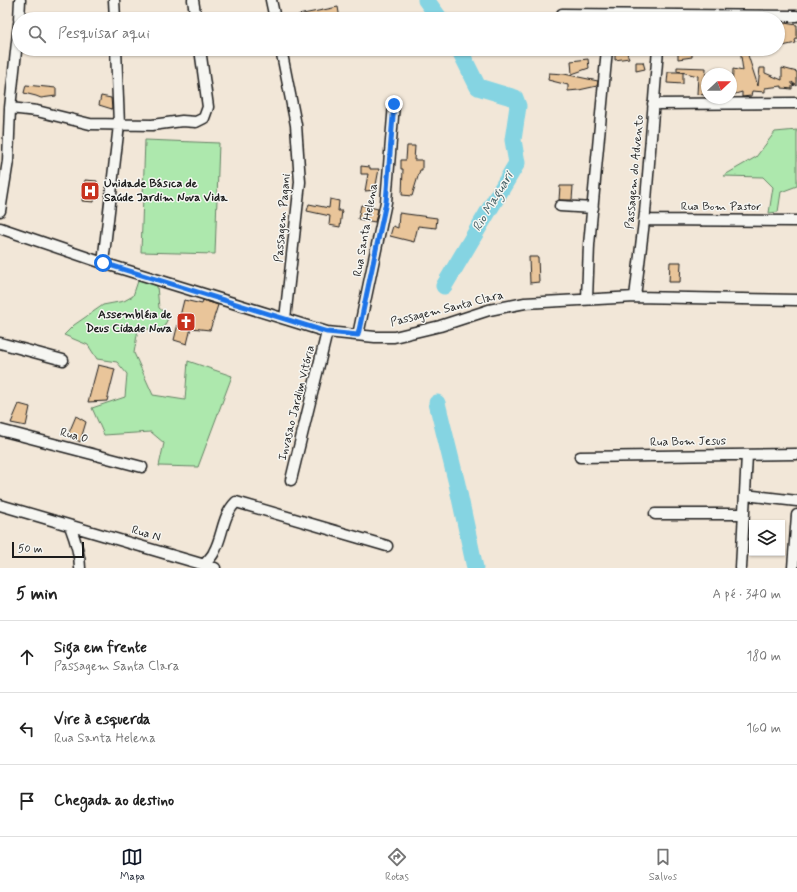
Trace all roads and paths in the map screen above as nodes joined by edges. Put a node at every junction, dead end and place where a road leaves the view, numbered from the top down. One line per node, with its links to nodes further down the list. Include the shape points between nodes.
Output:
1 (20, 0): 5 (street)
2 (114, 0): 6 (street)
3 (193, 0): 7 (street)
4 (271, 0): 8 (street)
5 (20, 12)
6 (115, 12)
7 (195, 12)
8 (274, 12)
9 (785, 16): 10 (street)
10 (797, 16)
11 (16, 56): 20 (street)
12 (116, 56): 21 (street)
13 (201, 56): 21 (street, via 208,107 204,118 196,122)
14 (282, 56): 32 (street, Passagem Pagani, via 296,125 300,176)
15 (606, 56): 23 (street)
16 (657, 56): 19 (street, Passagem do Advento)
17 (797, 103): 19 (street)
18 (394, 104): 34 (street, Rua Santa Helena, via 386,202)
19 (653, 104): 25 (street, Passagem do Advento)
20 (10, 108): 21 (street, via 37,111 90,124); 24 (street, via 8,161)
21 (119, 124): 28 (street)
22 (560, 206): 23 (street)
23 (593, 208): 30 (street)
24 (0, 211)
25 (644, 220): 26 (street, Rua Bom Pastor); 29 (street, Passagem do Advento)
26 (797, 221)
27 (0, 228): 28 (street, Passagem Santa Clara)
28 (103, 263): 32 (street, Passagem Santa Clara)
29 (635, 297): 30 (street, Passagem Santa Clara); 31 (street, Passagem Santa Clara)
30 (587, 299): 34 (street, Passagem Santa Clara, via 525,303 489,310 394,337)
31 (797, 300)
32 (285, 319): 33 (street, Passagem Santa Clara)
33 (327, 332): 34 (street, Passagem Santa Clara); 42 (street, Invasao Jardim Vitória)
34 (358, 335)
35 (0, 343): 36 (street)
36 (63, 360)
37 (0, 430): 41 (street, Rua 0)
38 (797, 454): 39 (street, Rua Bom Jesus)
39 (747, 455): 40 (street, Rua Bom Jesus); 43 (street)
40 (580, 456)
41 (142, 467)
42 (291, 480)
43 (745, 495): 44 (street); 47 (street)
44 (797, 501)
45 (0, 504): 49 (street, Rua N)
46 (655, 514): 47 (street)
47 (744, 514): 54 (street)
48 (797, 515): 55 (street)
49 (70, 526): 51 (street, Rua N); 52 (street)
50 (387, 546): 51 (street, via 236,502 228,513 214,552)
51 (204, 565): 53 (street, Rua N)
52 (80, 568)
53 (215, 568)
54 (741, 568)
55 (793, 568)

